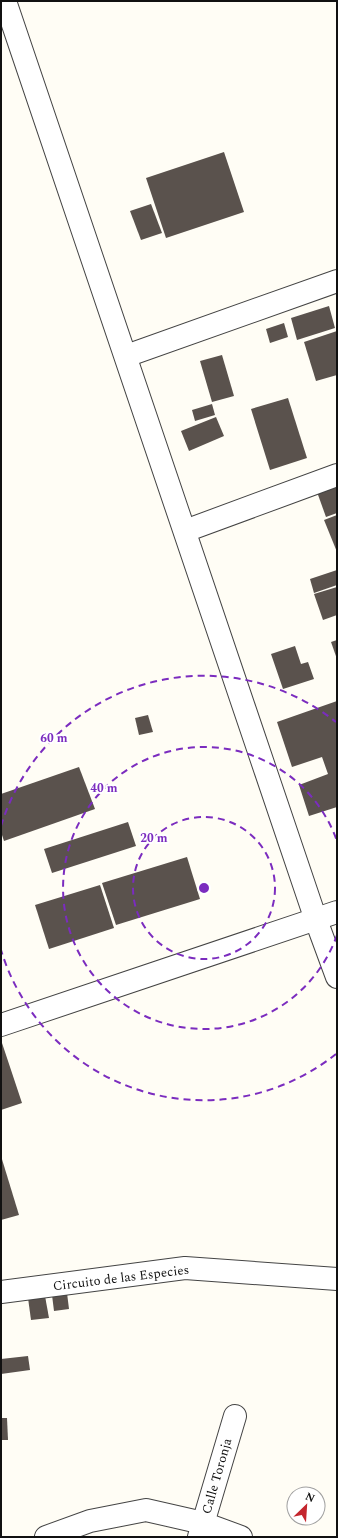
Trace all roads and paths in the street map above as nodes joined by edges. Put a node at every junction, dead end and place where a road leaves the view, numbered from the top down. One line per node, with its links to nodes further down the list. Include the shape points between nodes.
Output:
1 (5, 1): 3 (street)
2 (337, 281): 3 (street)
3 (126, 356): 5 (street)
4 (337, 475): 5 (street)
5 (185, 531): 7 (street)
6 (337, 912): 7 (street)
7 (316, 920): 8 (street); 9 (street)
8 (337, 977)
9 (1, 1025)
10 (337, 1279): 11 (street, Circuito de las Especies, via 185,1268)
11 (1, 1292)
12 (235, 1416): 14 (street, Calle Toronja)
13 (94, 1529): 14 (street, via 146,1510); 15 (street)
14 (201, 1530): 16 (street)
15 (46, 1537)
16 (241, 1537)

